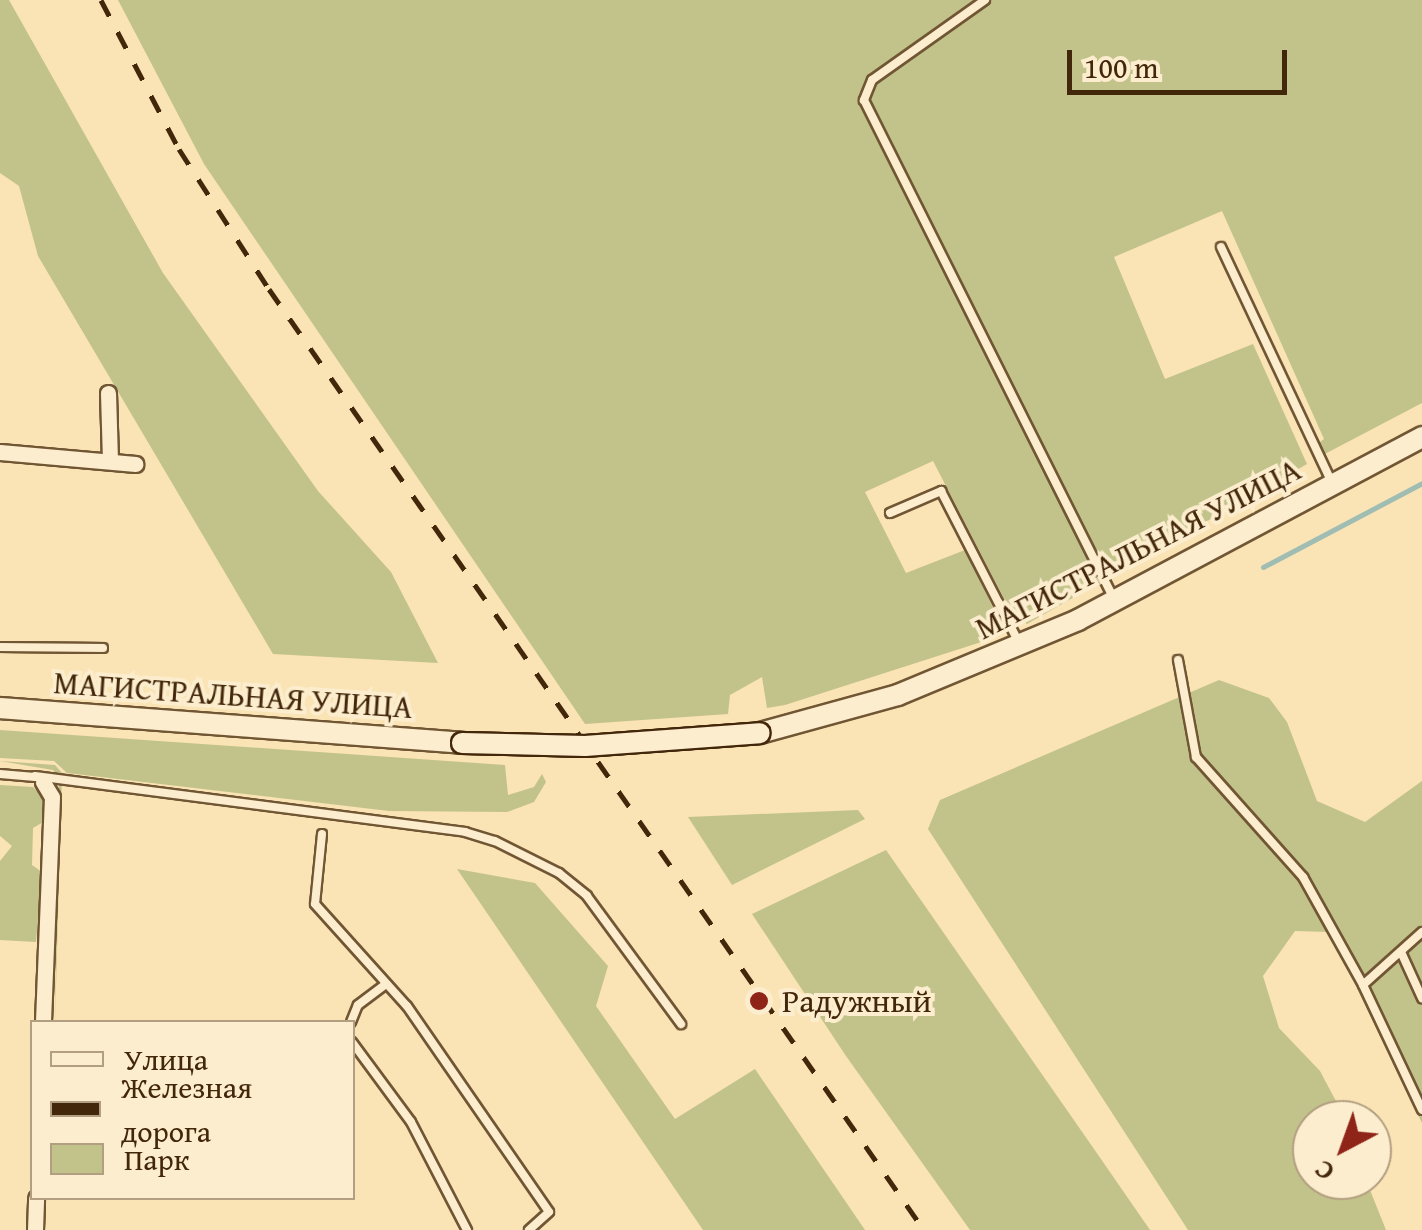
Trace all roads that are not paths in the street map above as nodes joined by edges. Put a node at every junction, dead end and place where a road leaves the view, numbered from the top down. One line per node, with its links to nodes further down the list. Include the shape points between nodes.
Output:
1 (986, 0): 10 (lane, via 872,80 864,100)
2 (1222, 247): 8 (lane)
3 (108, 393): 6 (street)
4 (1422, 437): 8 (main road, МАГИСТРАЛЬНАЯ УЛИЦА)
5 (0, 452): 6 (street)
6 (110, 460): 7 (street)
7 (135, 464)
8 (1332, 484): 10 (main road, МАГИСТРАЛЬНАЯ УЛИЦА)
9 (890, 513): 11 (lane, via 941,491)
10 (1115, 600): 11 (main road, МАГИСТРАЛЬНАЯ УЛИЦА)
11 (1020, 645): 15 (main road, МАГИСТРАЛЬНАЯ УЛИЦА, bridge, via 898,695 760,733 602,745 462,742)
12 (0, 647): 13 (lane)
13 (103, 648)
14 (1178, 660): 22 (lane, via 1196,757 1303,877)
15 (0, 708)
16 (0, 774): 17 (lane)
17 (38, 779): 24 (street, via 52,797); 26 (lane, via 466,832 495,841 560,873 587,896)
18 (322, 834): 21 (lane, via 316,904)
19 (1422, 932): 20 (lane)
20 (1401, 952): 22 (lane); 23 (lane)
21 (386, 984): 25 (lane, via 358,1005); 32 (lane, via 549,1212)
22 (1362, 984): 28 (lane)
23 (1422, 998)
24 (43, 1020)
25 (352, 1020)
26 (681, 1024)
27 (355, 1046): 31 (lane, via 411,1122)
28 (1422, 1110)
29 (36, 1200): 30 (street)
30 (35, 1230)
31 (467, 1230)
32 (529, 1230)

